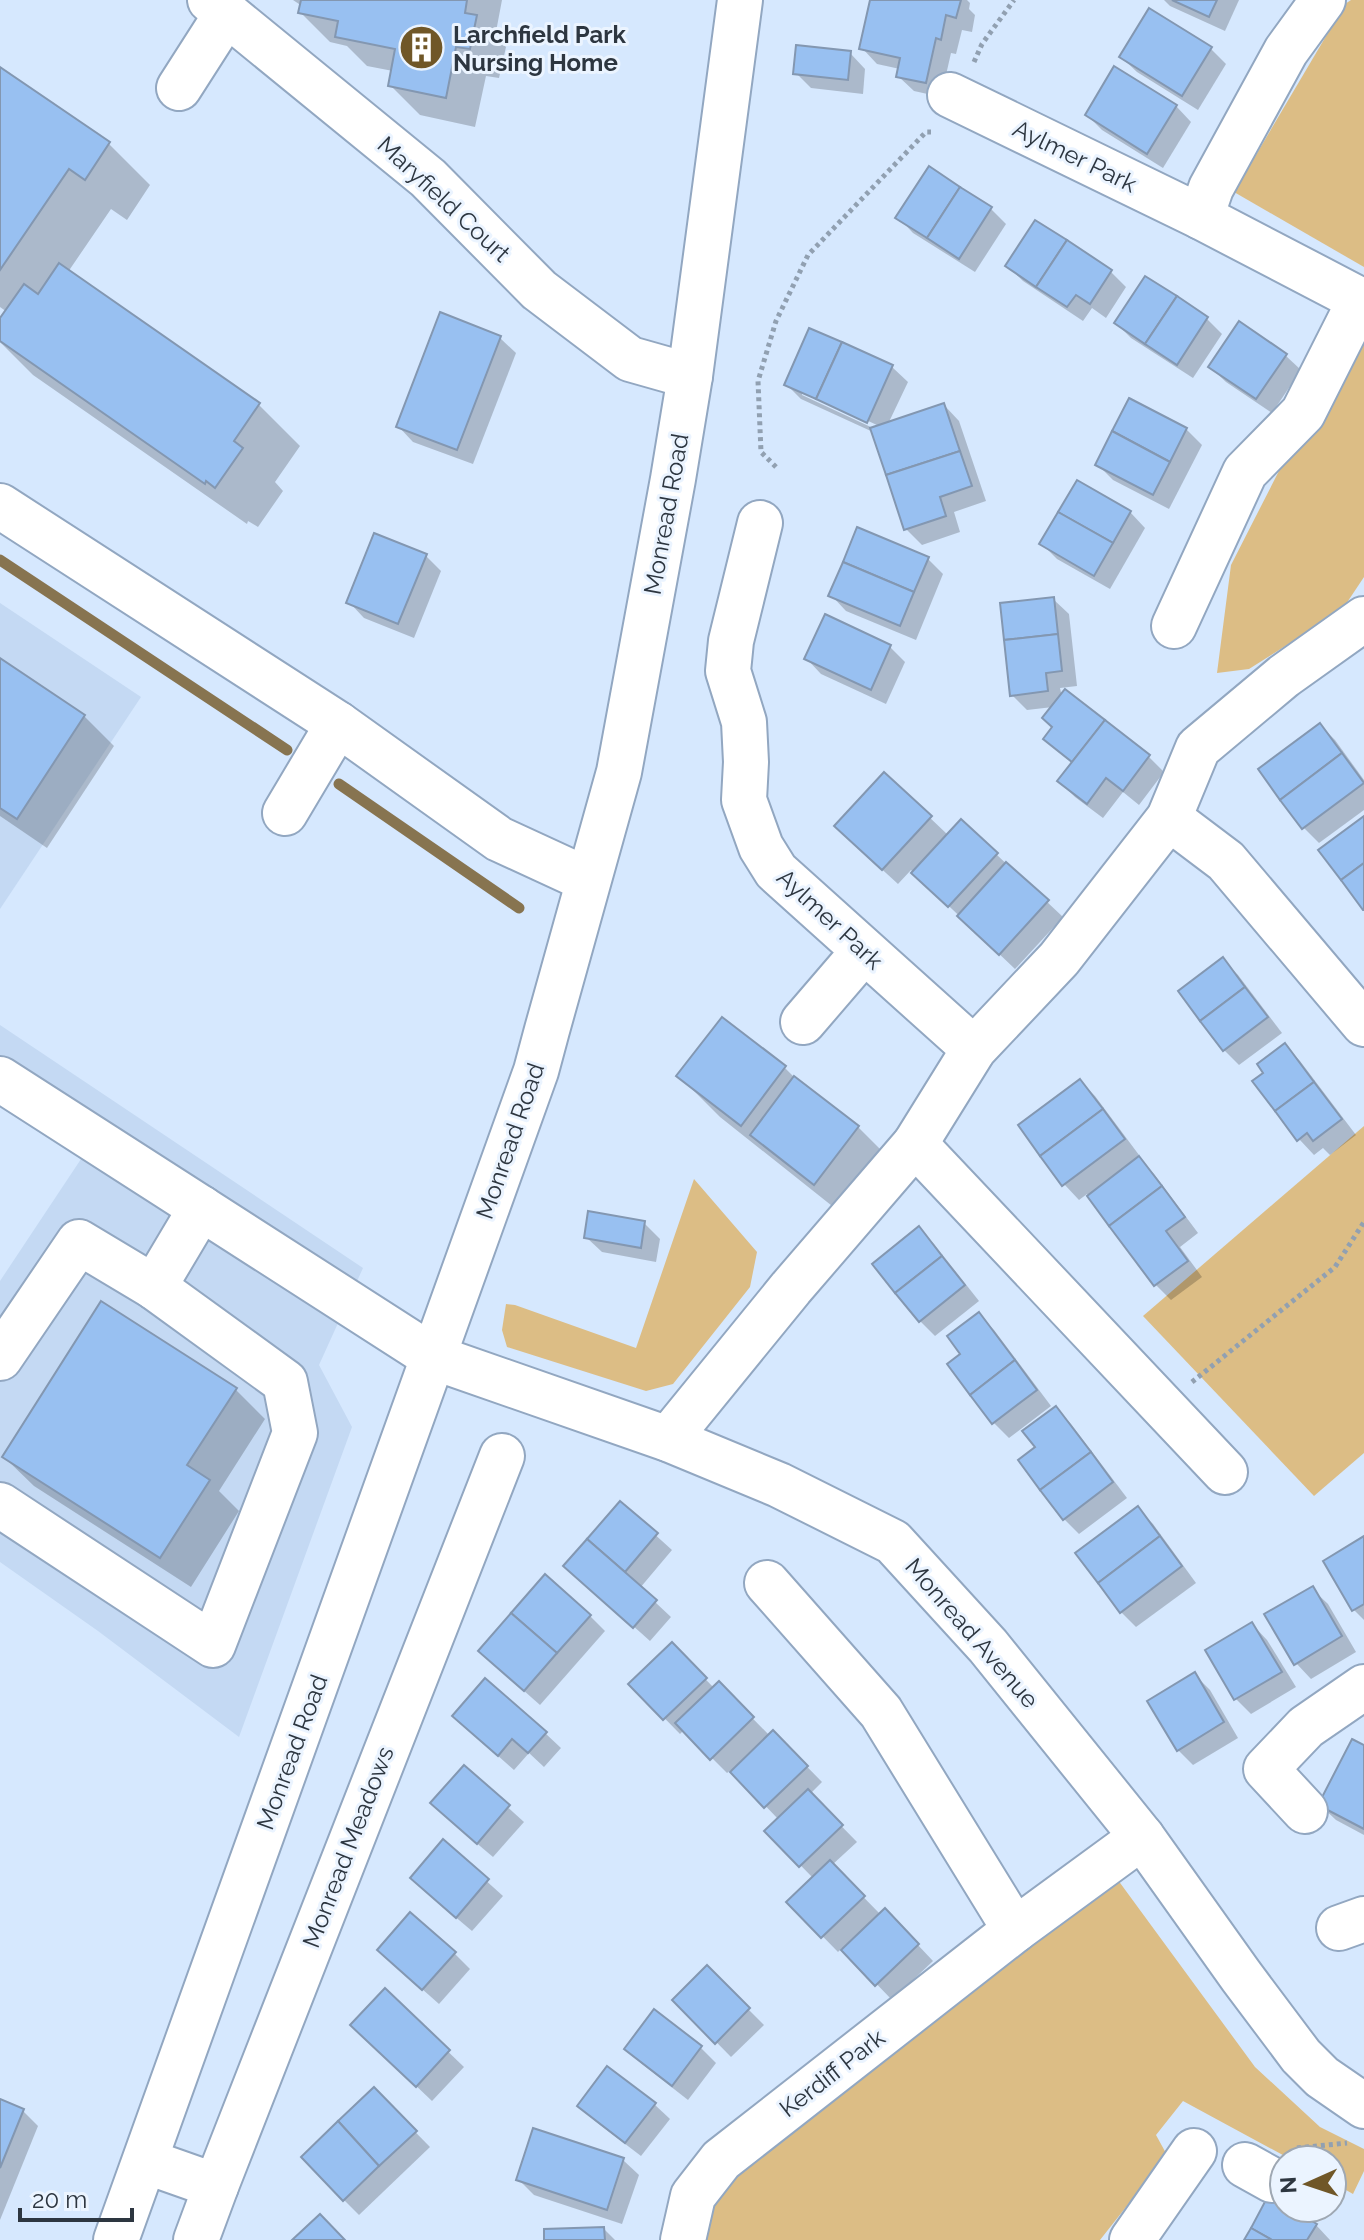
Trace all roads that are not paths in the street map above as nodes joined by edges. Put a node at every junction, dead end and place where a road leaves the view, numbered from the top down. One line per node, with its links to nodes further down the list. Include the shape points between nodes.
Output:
1 (740, 0): 8 (street, Monread Road)
2 (1323, 0): 6 (street, via 1286,51 1211,188)
3 (218, 6): 4 (street); 8 (street, Maryfield Court, via 428,178 539,290 630,359)
4 (179, 88)
5 (954, 96): 6 (street, Aylmer Park)
6 (1201, 217): 7 (street, Aylmer Park)
7 (1362, 301): 12 (street, Aylmer Park, via 1303,413 1245,472)
8 (690, 376): 16 (street, Monread Road, via 619,772)
9 (0, 506): 13 (street)
10 (760, 523): 17 (street, Aylmer Park, via 728,671 744,722 744,800 776,871)
11 (1364, 619): 15 (street, via 1284,676 1198,748)
12 (1174, 626)
13 (338, 724): 14 (street); 16 (street, via 499,839)
14 (285, 813)
15 (1169, 818): 19 (street, via 1226,861); 20 (street, via 1059,959)
16 (588, 880): 25 (street, Monread Road, via 536,1071)
17 (864, 951): 18 (street); 20 (street, Aylmer Park)
18 (803, 1022)
19 (1364, 1024)
20 (974, 1049): 22 (street)
21 (0, 1079): 23 (street, Monread Avenue)
22 (915, 1144): 27 (street); 29 (street)
23 (201, 1208): 24 (street); 25 (street, Monread Avenue)
24 (154, 1287): 26 (street, via 79,1242); 30 (street, via 285,1382 295,1433 213,1645)
25 (433, 1357): 27 (street, Monread Avenue); 38 (street, Monread Road)
26 (0, 1358)
27 (668, 1439): 34 (street, Monread Avenue, via 779,1485 893,1542 988,1646)
28 (502, 1456): 39 (street, Monread Meadows)
29 (1225, 1472)
30 (0, 1505)
31 (767, 1583): 35 (street, via 881,1712)
32 (1364, 1687): 33 (street, via 1306,1727 1266,1769)
33 (1305, 1811)
34 (1142, 1837): 35 (street, Kerdiff Park); 36 (street, Monread Avenue)
35 (1015, 1930): 42 (street, Kerdiff Park, via 721,2160 693,2196)
36 (1356, 2125)
37 (1194, 2151): 43 (street)
38 (145, 2161): 39 (street); 40 (street, Monread Road)
39 (216, 2186): 41 (street, Monread Meadows)
40 (116, 2240)
41 (196, 2240)
42 (683, 2240)
43 (1132, 2240)

